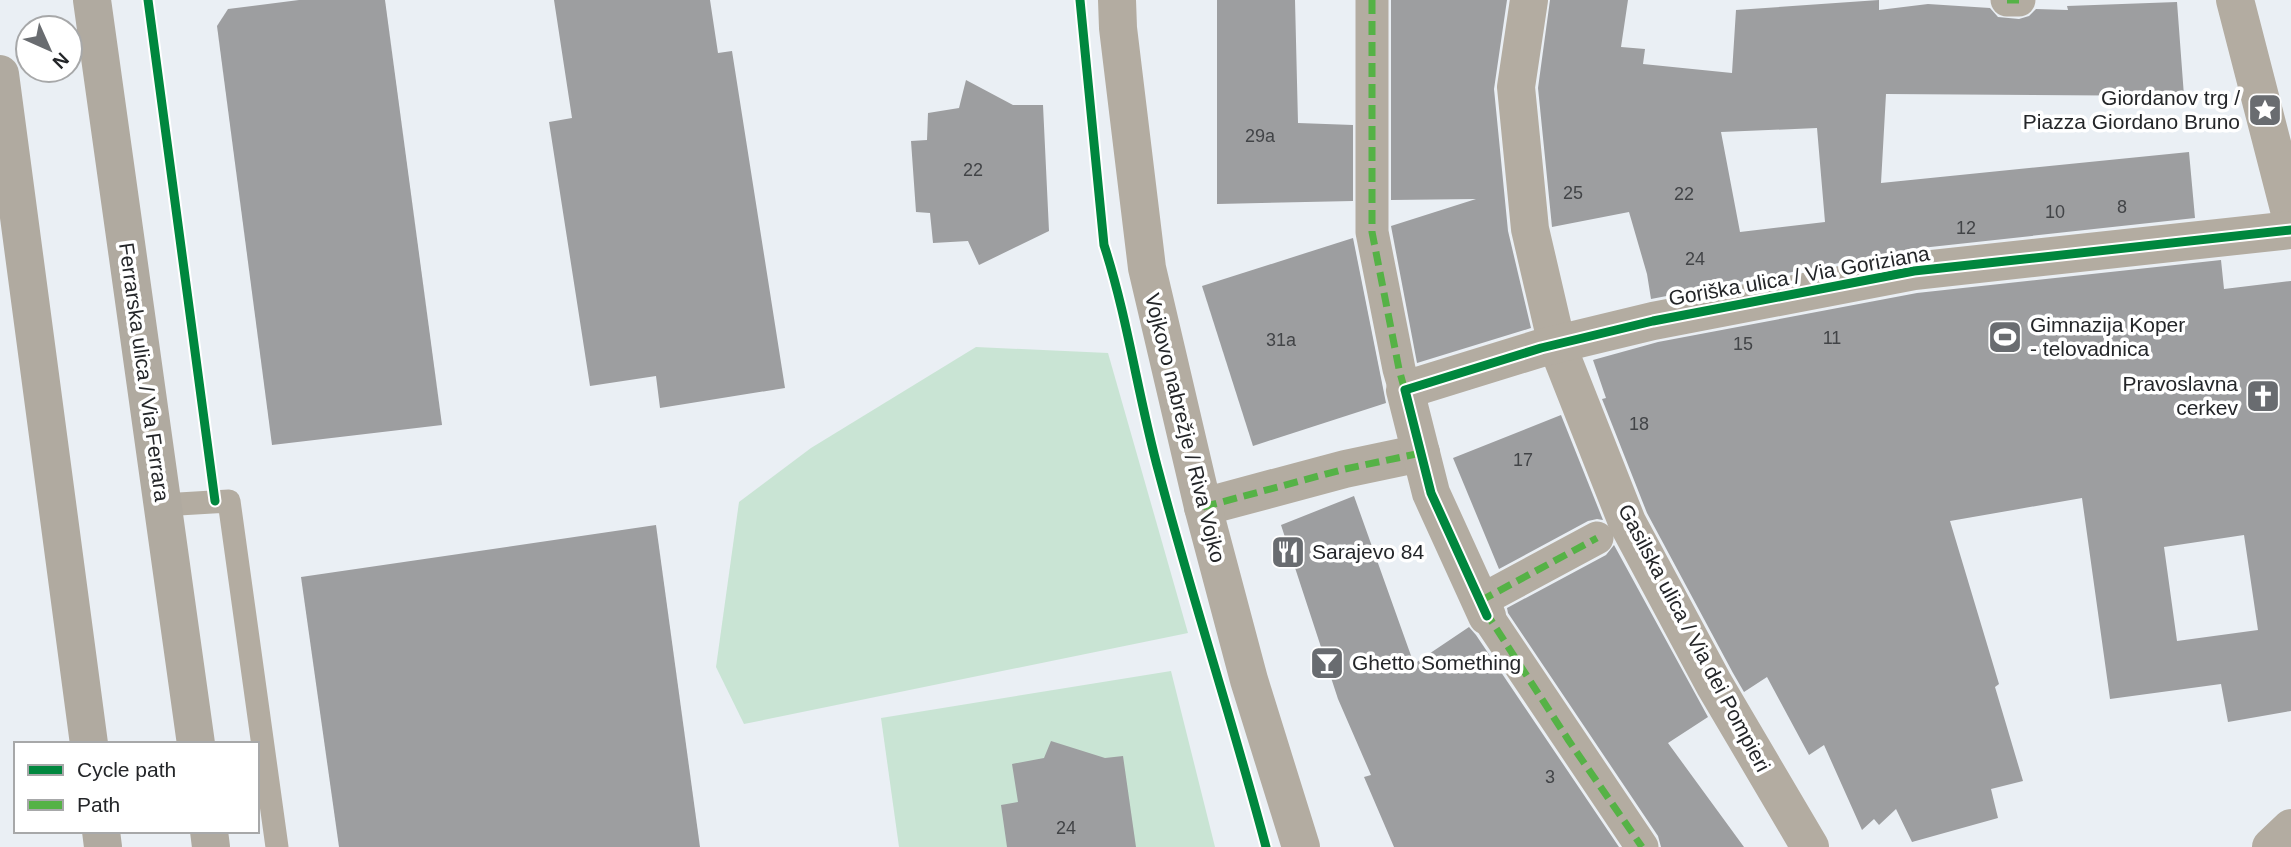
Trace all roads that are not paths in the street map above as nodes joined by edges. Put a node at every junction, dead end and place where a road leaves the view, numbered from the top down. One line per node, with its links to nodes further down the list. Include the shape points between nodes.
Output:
1 (92, 0): 14 (main road, Ferrarska ulica / Via Ferrara)
2 (1117, 0): 15 (street, Vojkovo nabrežje / Riva Vojko, via 1147,268)
3 (1372, 0): 12 (street, via 1372,232)
4 (1529, 0): 11 (street, Gasilska ulica / Via dei Pompieri, via 1516,87 1530,229)
5 (2007, 0): 6 (street)
6 (2019, 0)
7 (2235, 0): 9 (street)
8 (0, 74): 18 (main road)
9 (2291, 217)
10 (2291, 230): 11 (street, Goriška ulica / Via Goriziana, via 1914,271 1653,321)
11 (1557, 345): 12 (street, Goriška ulica / Via Goriziana); 24 (street, Gasilska ulica / Via dei Pompieri, via 1627,522 1714,684)
12 (1405, 390): 13 (street)
13 (1421, 453): 15 (street); 17 (street, via 1431,493)
14 (163, 505): 19 (main road, Ferrarska ulica / Via Ferrara); 21 (lane, via 229,501)
15 (1203, 507): 22 (street, Vojkovo nabrežje / Riva Vojko, via 1249,680)
16 (1597, 538): 17 (street)
17 (1484, 609): 23 (street)
18 (89, 742)
19 (197, 742)
20 (2291, 828): 25 (street)
21 (277, 847)
22 (1301, 847)
23 (1642, 847)
24 (1811, 847)
25 (2271, 847)

